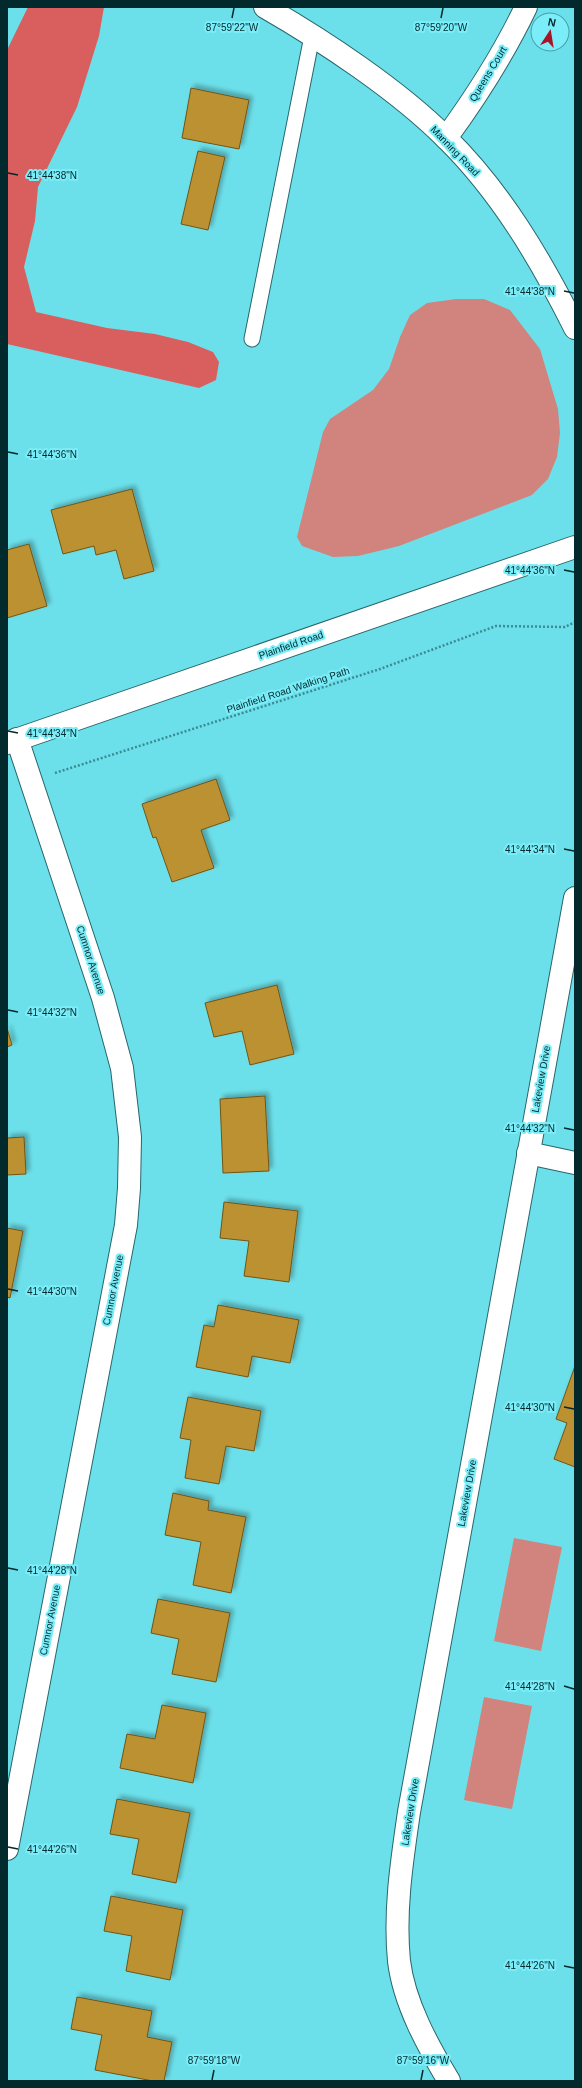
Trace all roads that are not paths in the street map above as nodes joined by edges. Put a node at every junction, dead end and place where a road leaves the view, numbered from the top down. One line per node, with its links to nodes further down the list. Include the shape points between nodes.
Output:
1 (266, 7): 3 (street, Manning Road)
2 (526, 7): 4 (street, Queens Court, via 467,110)
3 (312, 36): 4 (street, Manning Road, via 405,102); 6 (lane)
4 (446, 138): 5 (street, Manning Road, via 500,201 535,255)
5 (575, 328)
6 (252, 339)
7 (575, 547): 8 (street, Plainfield Road)
8 (12, 741): 12 (street, Cumnor Avenue, via 31,781 103,998 122,1068 130,1137 126,1225)
9 (575, 898): 10 (street, Lakeview Drive)
10 (528, 1153): 11 (street); 13 (street, Lakeview Drive, via 409,1812 401,1872 399,1961 418,2022)
11 (575, 1162)
12 (7, 1849)
13 (449, 2081)

